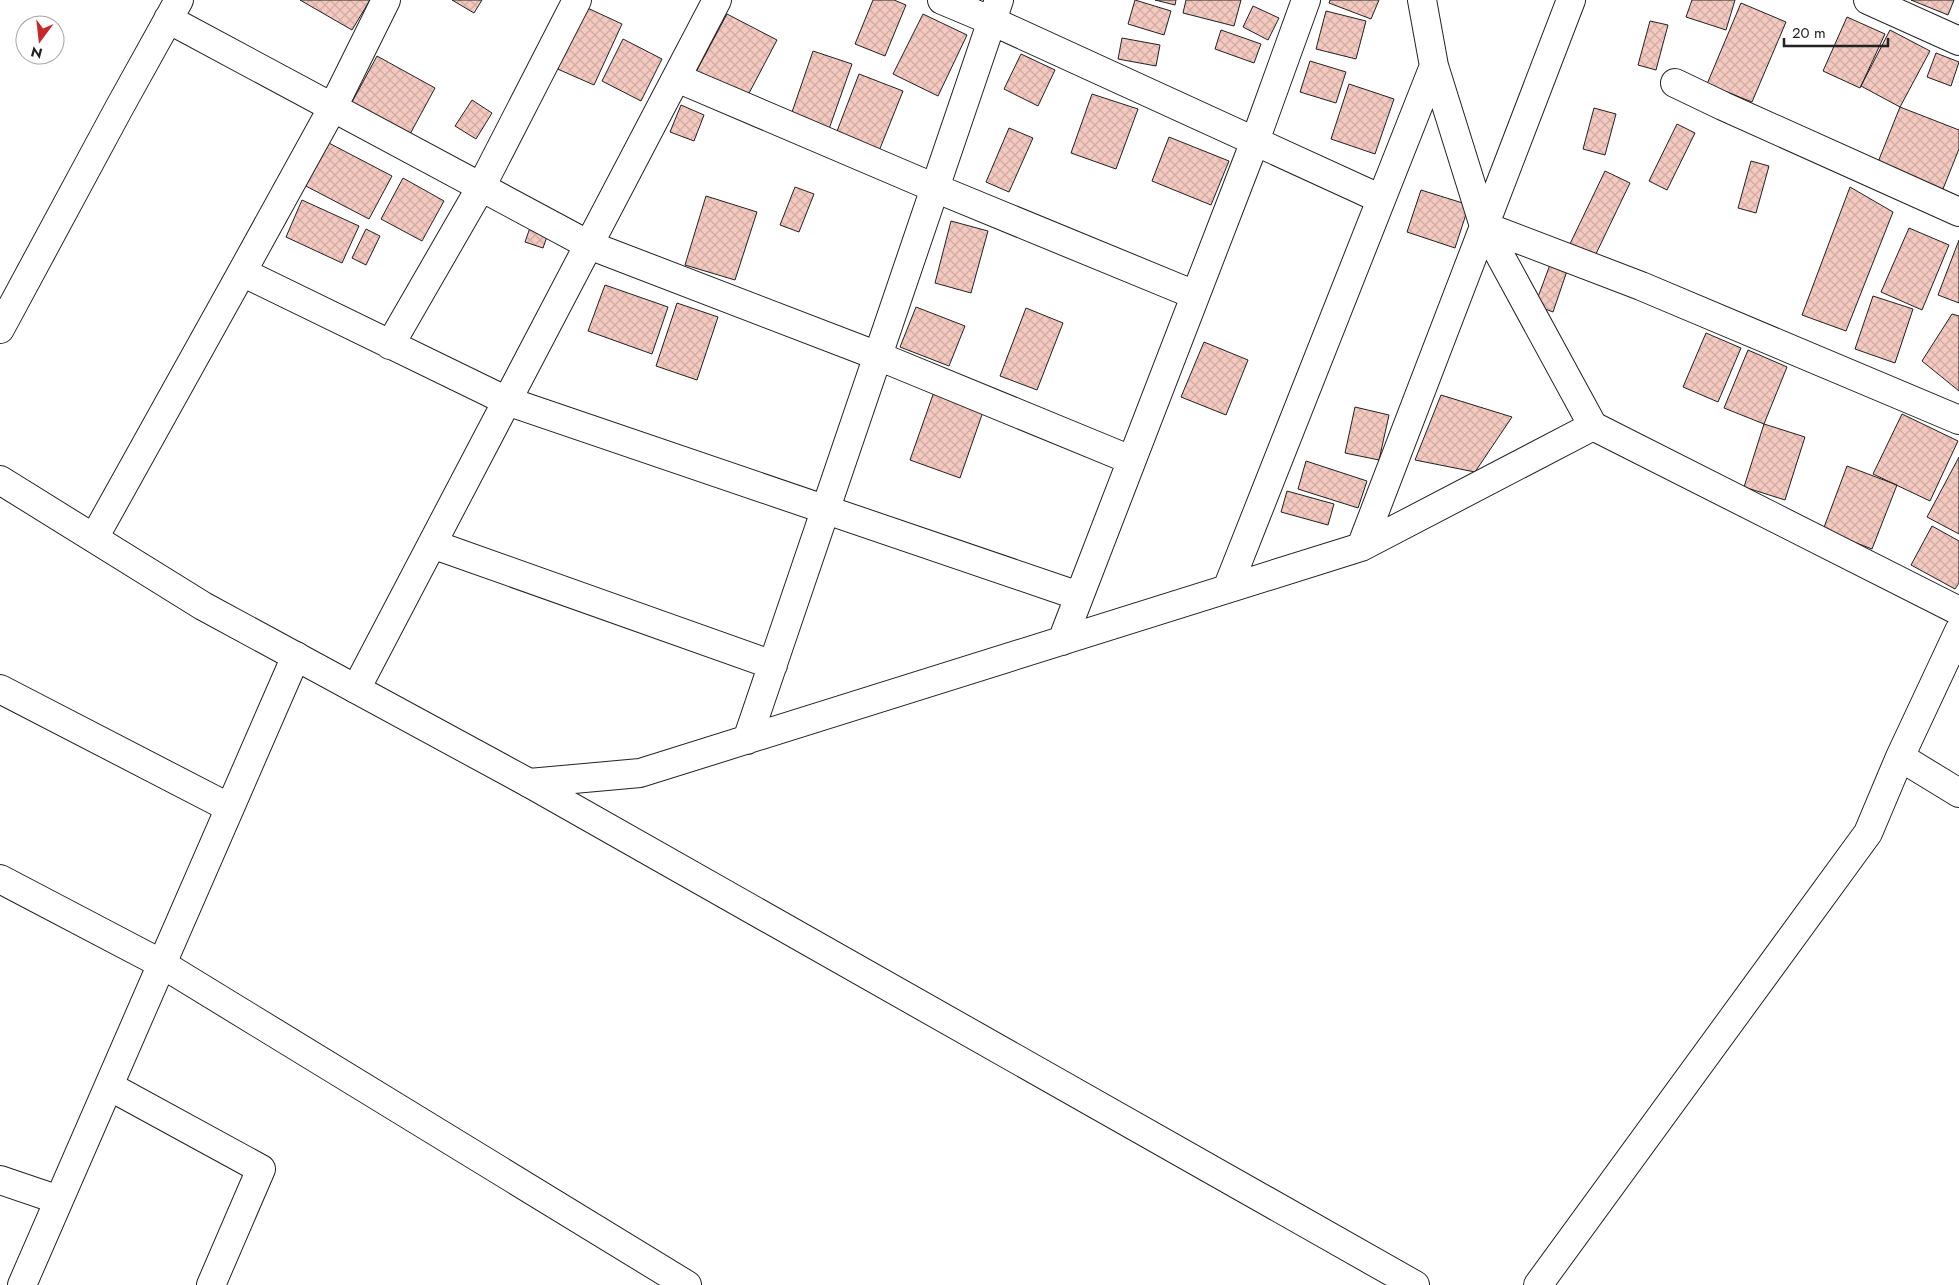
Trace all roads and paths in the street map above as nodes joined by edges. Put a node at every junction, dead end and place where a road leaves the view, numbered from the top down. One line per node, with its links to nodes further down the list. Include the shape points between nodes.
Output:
1 (386, 0): 15 (street)
2 (577, 0): 17 (street)
3 (717, 0): 13 (street)
4 (942, 0): 10 (street)
5 (1306, 0): 16 (street)
6 (1422, 0): 12 (street)
7 (1571, 0): 21 (street)
8 (1868, 0): 11 (street)
9 (174, 10): 15 (street); 25 (street)
10 (996, 10): 16 (street); 18 (street)
11 (1959, 41)
12 (1434, 66): 19 (street); 21 (street)
13 (677, 78): 18 (street); 22 (street)
14 (1675, 83): 20 (street)
15 (333, 107): 17 (street); 23 (street)
16 (1255, 141): 19 (street); 24 (street)
17 (481, 187): 22 (street); 26 (street)
18 (935, 188): 24 (street); 27 (street)
19 (1381, 200): 37 (street)
20 (1959, 212)
21 (1484, 226): 29 (street, via 1641,286); 30 (street); 36 (street)
22 (589, 245): 27 (street); 28 (street)
23 (242, 272): 26 (street); 34 (street)
24 (1195, 295): 31 (street)
25 (0, 329)
26 (390, 344): 28 (street)
27 (878, 356): 31 (street); 33 (street)
28 (507, 401): 33 (street); 35 (street)
29 (1959, 420)
30 (1593, 426): 36 (street); 39 (street)
31 (1131, 460): 38 (street)
32 (0, 480): 34 (street)
33 (825, 509): 38 (street); 43 (street)
34 (94, 538): 42 (street, via 203,606)
35 (432, 544): 43 (street); 45 (street)
36 (1361, 547): 37 (street)
37 (1227, 589): 41 (street)
38 (1079, 596): 41 (street)
39 (1959, 610)
40 (1959, 631): 47 (street)
41 (1062, 641): 46 (street)
42 (296, 656): 45 (street); 50 (street)
43 (773, 665): 46 (street)
44 (0, 689): 50 (street)
45 (356, 689): 48 (street)
46 (747, 740): 48 (street, via 640,773)
47 (1900, 757): 49 (street); 60 (street, via 1868,834)
48 (529, 783): 59 (street)
49 (1959, 794)
50 (230, 808): 52 (street)
51 (0, 879): 52 (street)
52 (162, 964): 53 (street); 58 (street)
53 (109, 1086): 55 (street); 57 (street, via 261,1169)
54 (0, 1180): 55 (street)
55 (59, 1200): 56 (street)
56 (22, 1285)
57 (211, 1285)
58 (687, 1285)
59 (1415, 1285)
60 (1538, 1285)

